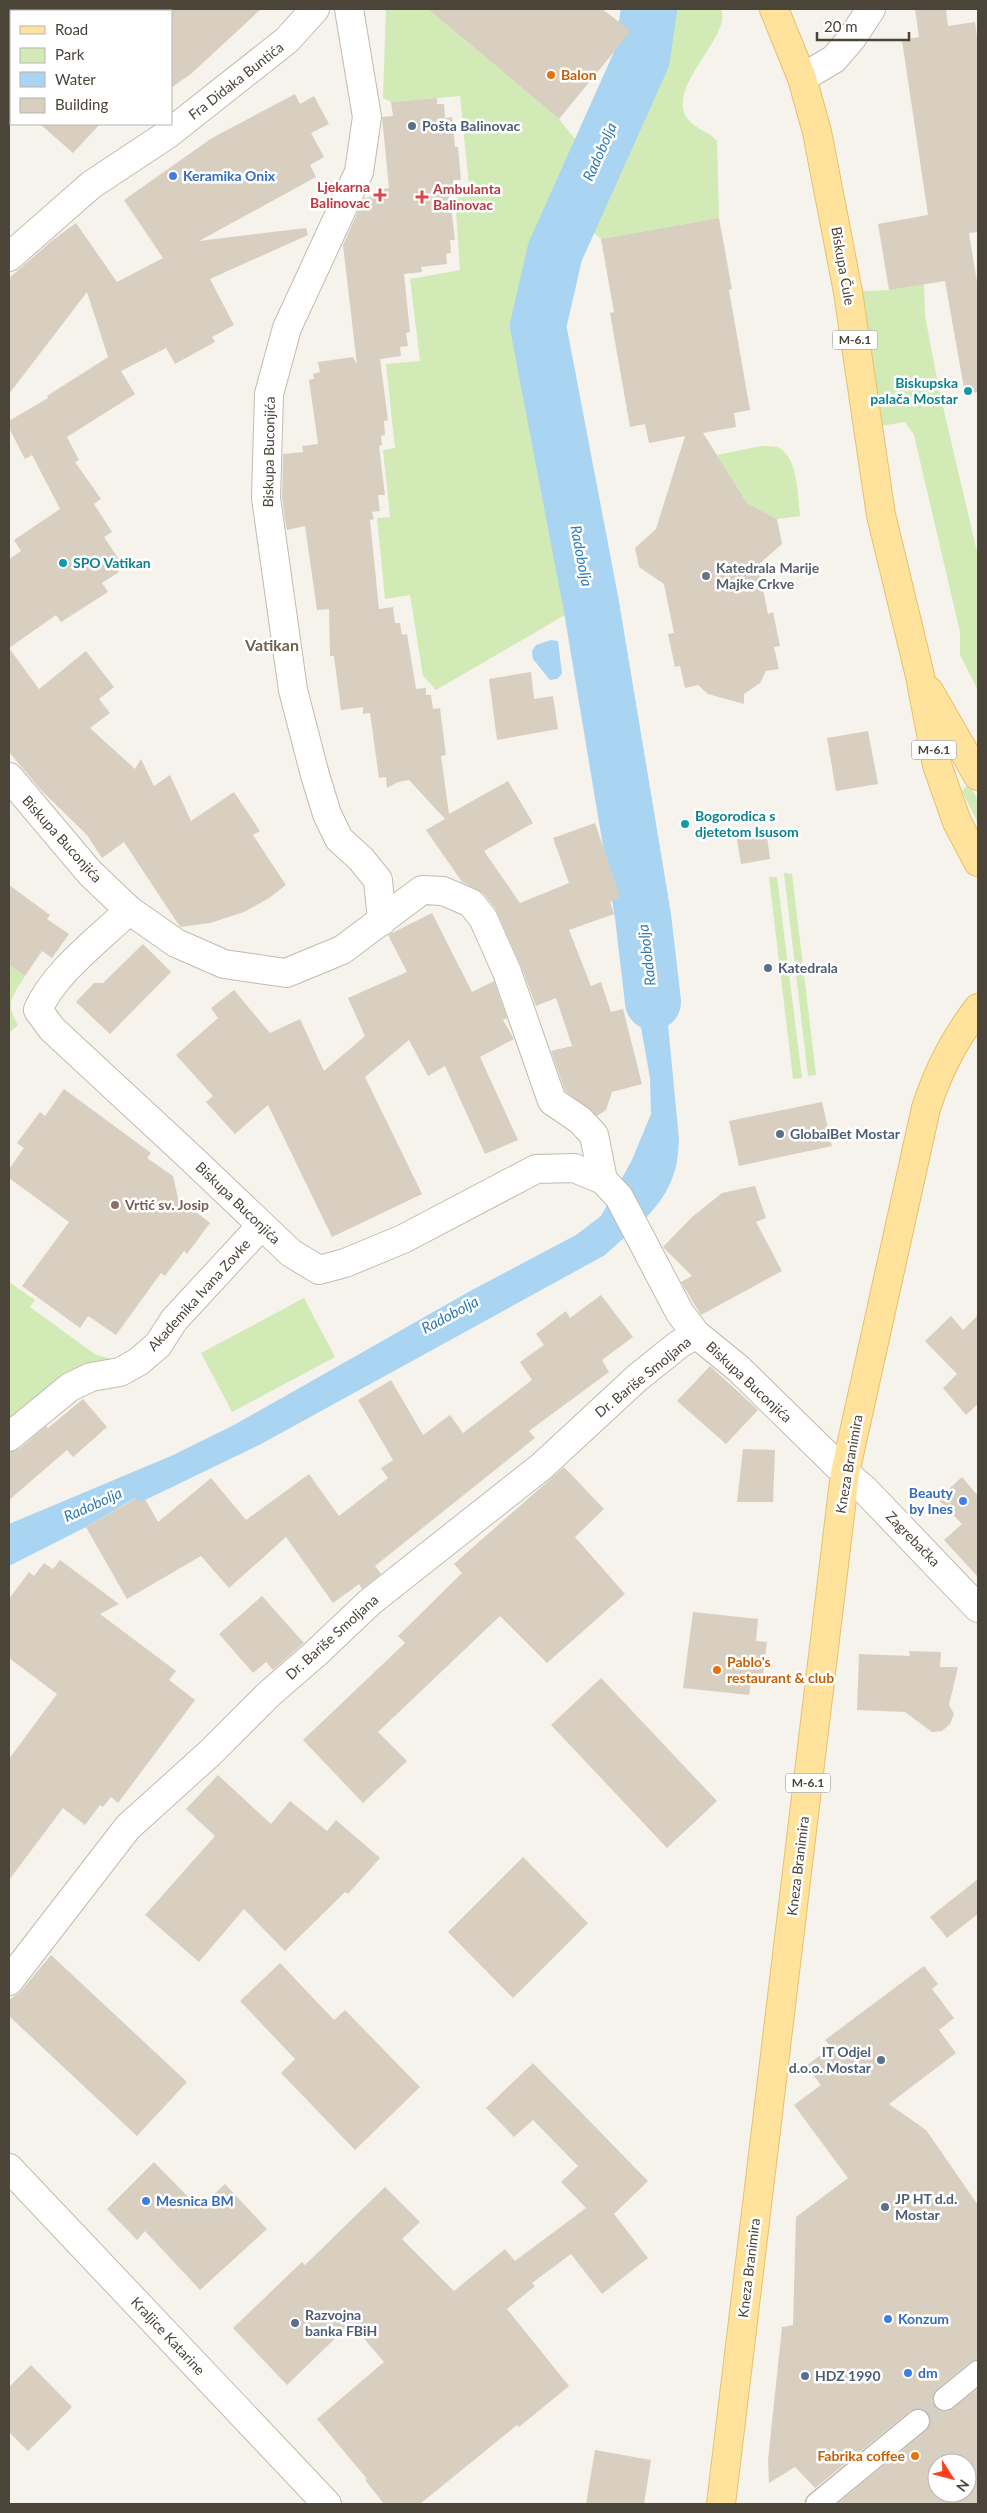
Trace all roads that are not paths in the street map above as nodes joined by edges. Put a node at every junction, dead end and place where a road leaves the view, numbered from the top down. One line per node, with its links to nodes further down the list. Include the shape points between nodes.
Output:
1 (315, 9): 6 (street, Fra Didaka Buntića, via 287,40 168,134 91,185)
2 (350, 9): 12 (street, Biskupa Buconjića, via 367,116 359,172 287,328 269,394 266,498 293,690 327,814 339,839 378,880)
3 (774, 9): 5 (main road, Biskupa Čule / M-6.1)
4 (871, 9): 5 (street, via 834,59)
5 (802, 78): 7 (main road, Biskupa Čule / M-6.1, via 817,132 840,245 881,515)
6 (9, 256)
7 (920, 676): 8 (main road, Biskupa Čule / M-6.1); 10 (main road, Biskupa Čule / M-6.1, via 942,784)
8 (978, 776)
9 (11, 787): 11 (street, Biskupa Buconjića, via 90,873)
10 (978, 862)
11 (129, 910): 12 (street, Biskupa Buconjića, via 176,943 224,964 286,973 342,950); 15 (street, Biskupa Buconjića, via 45,995 38,1010 52,1029)
12 (382, 921): 14 (street, Biskupa Buconjića, via 422,890 444,891 471,903 482,918 507,972 552,1102 580,1120 594,1134)
13 (978, 1008): 18 (main road, Kneza Branimira / M-6.1, via 939,1069 926,1108)
14 (603, 1180): 15 (street, Biskupa Buconjića, via 574,1168 536,1169 402,1239 346,1263 319,1270 291,1253); 16 (street, Biskupa Buconjića, via 619,1197 680,1314)
15 (261, 1226): 17 (street, Akademika Ivana Zovke, via 174,1320 158,1345 138,1362 120,1372 91,1377 70,1387)
16 (696, 1334): 18 (street, Biskupa Buconjića, via 739,1369); 20 (street, Dr. Bariše Smoljana, via 678,1344 637,1378 542,1466 370,1602 269,1694 128,1828)
17 (9, 1438)
18 (845, 1473): 19 (street, Zagrebačka); 26 (main road, Kneza Branimira / M-6.1)
19 (978, 1608)
20 (9, 1981)
21 (9, 2168): 25 (street, Kraljice Katarine)
22 (978, 2372): 23 (street)
23 (945, 2399)
24 (918, 2421): 27 (street)
25 (327, 2504)
26 (721, 2504)
27 (817, 2504)

